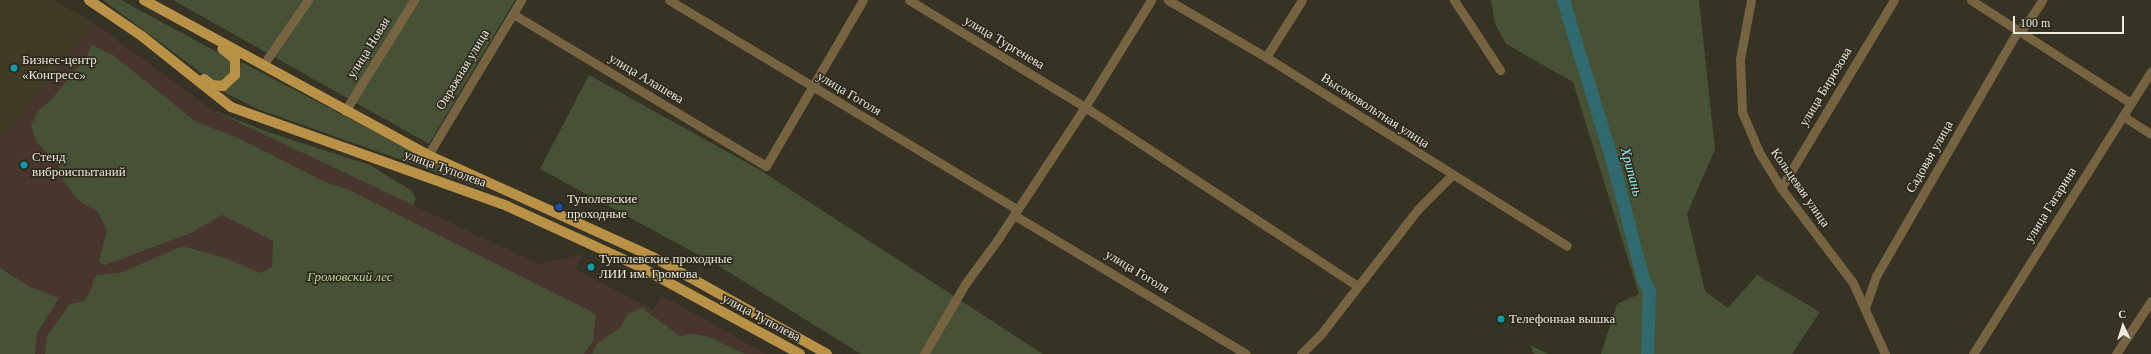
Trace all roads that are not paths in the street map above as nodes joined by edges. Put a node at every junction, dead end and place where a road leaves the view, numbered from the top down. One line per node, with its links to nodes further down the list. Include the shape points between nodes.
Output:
1 (89, 0): 20 (main road, улица Туполева)
2 (144, 0): 18 (main road, улица Туполева)
3 (308, 0): 22 (street)
4 (414, 0): 28 (street, улица Новая)
5 (521, 0): 17 (street, Овражная улица)
6 (669, 0): 25 (street, улица Гоголя)
7 (863, 0): 25 (street)
8 (909, 0): 27 (street, улица Тургенева)
9 (1151, 0): 27 (street)
10 (1169, 0): 21 (street, Высоковольтная улица)
11 (1302, 0): 21 (street)
12 (1454, 0): 23 (street)
13 (1751, 0): 33 (street, Кольцевая улица, via 1740,59 1742,112 1758,152)
14 (1894, 0): 33 (street, улица Бирюзова)
15 (1971, 0): 19 (street)
16 (2042, 0): 19 (street, Садовая улица)
17 (513, 14): 25 (street, улица Алашева, via 766,166); 31 (street, Овражная улица)
18 (183, 22): 20 (main road, via 234,59 237,70 228,84 212,85); 22 (main road, улица Туполева)
19 (2022, 28): 26 (street); 38 (street, Садовая улица, via 1876,276)
20 (143, 37): 40 (main road, улица Туполева, via 231,107 508,206 640,267)
21 (1266, 57): 32 (street, Высоковольтная улица)
22 (263, 65): 28 (main road, улица Туполева)
23 (1500, 70)
24 (2151, 71): 26 (street, улица Гагарина)
25 (811, 87): 34 (street, улица Гоголя)
26 (2131, 103): 29 (street, улица Гагарина)
27 (1085, 107): 34 (street); 36 (street, улица Тургенева)
28 (345, 111): 31 (main road, улица Туполева)
29 (2123, 116): 30 (street); 46 (street, улица Гагарина)
30 (2151, 134)
31 (428, 155): 41 (main road, улица Туполева, via 653,258)
32 (1452, 176): 35 (street, Высоковольтная улица); 36 (street, via 1418,209)
33 (1781, 188): 38 (street, Кольцевая улица, via 1853,283)
34 (1016, 212): 42 (street, via 965,284); 43 (street, улица Гоголя)
35 (1567, 246)
36 (1358, 286): 44 (street, via 1321,334)
37 (2151, 301): 39 (street)
38 (1865, 308): 45 (street, Кольцевая улица)
39 (2120, 353)
40 (800, 354)
41 (826, 354)
42 (924, 354)
43 (1246, 354)
44 (1301, 354)
45 (1885, 354)
46 (1973, 354)

